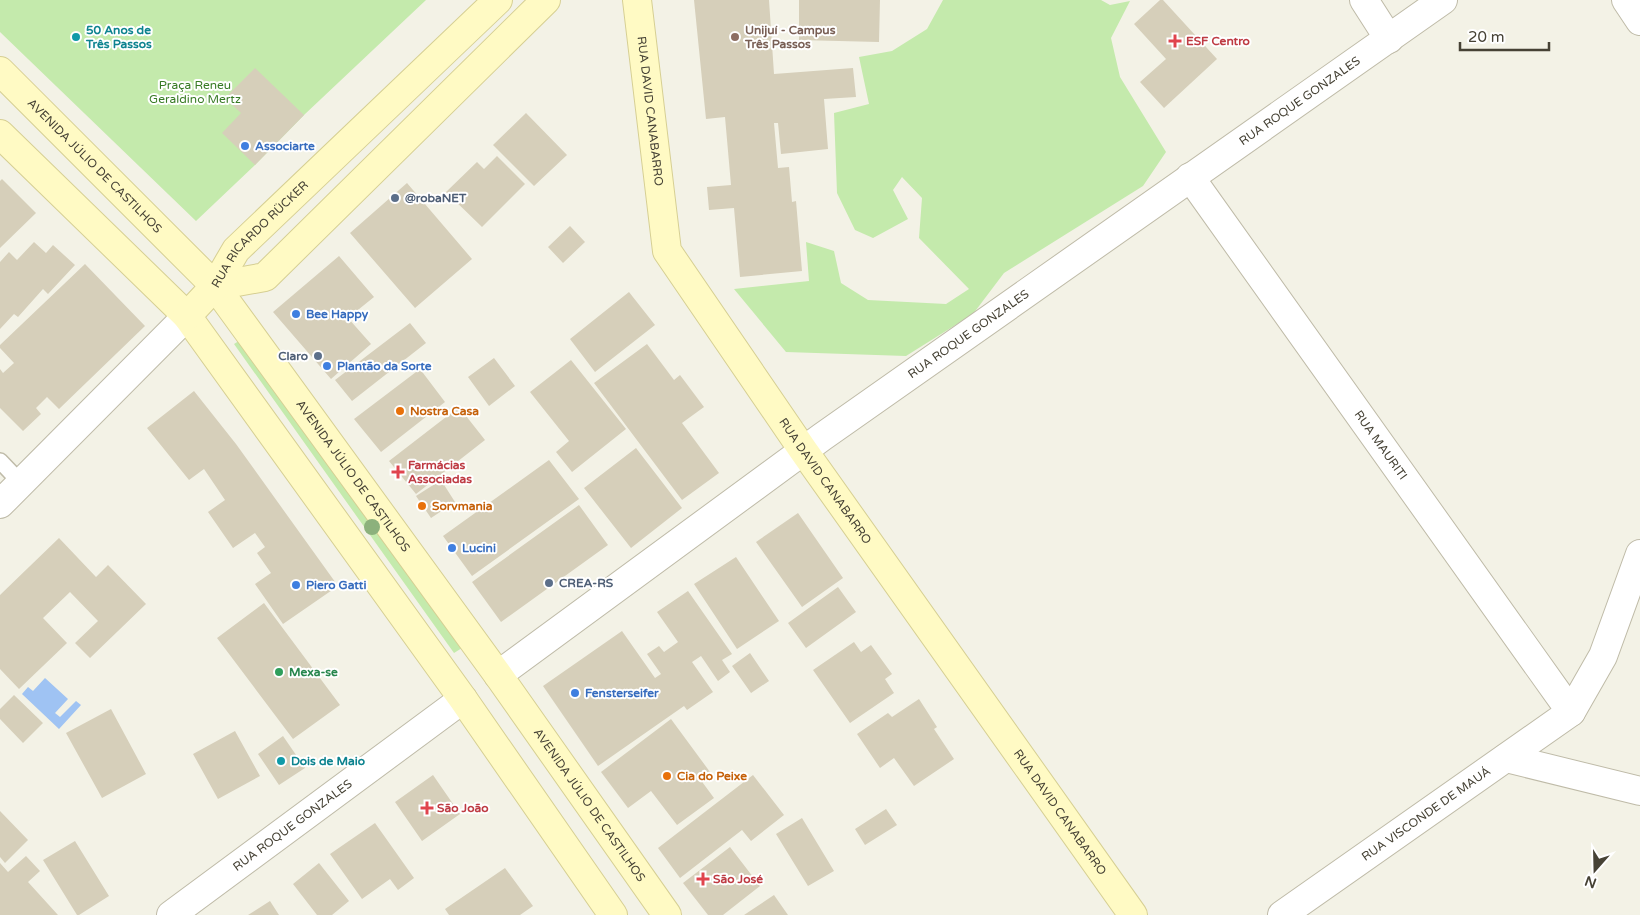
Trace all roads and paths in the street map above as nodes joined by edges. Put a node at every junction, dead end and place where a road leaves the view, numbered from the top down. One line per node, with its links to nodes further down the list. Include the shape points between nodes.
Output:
1 (498, 0): 12 (main road, RUA RICARDO RÜCKER, via 236,250)
2 (546, 0): 12 (main road, RUA RICARDO RÜCKER, via 265,277)
3 (637, 0): 14 (main road, RUA DAVID CANABARRO, via 667,251)
4 (1364, 0): 8 (street)
5 (1444, 0): 8 (street, RUA ROQUE GONZALES)
6 (1626, 0): 7 (street)
7 (1640, 21)
8 (1389, 39): 11 (street, RUA ROQUE GONZALES)
9 (0, 71): 12 (main road, AVENIDA JÚLIO DE CASTILHOS)
10 (0, 134): 13 (main road)
11 (1190, 177): 14 (street, RUA ROQUE GONZALES); 21 (street, RUA MAURITI)
12 (215, 286): 13 (main road); 19 (main road, AVENIDA JÚLIO DE CASTILHOS)
13 (187, 316): 16 (street); 20 (main road)
14 (803, 450): 19 (street, RUA ROQUE GONZALES); 27 (main road, RUA DAVID CANABARRO)
15 (0, 462): 16 (lane)
16 (21, 482): 17 (street)
17 (0, 504)
18 (1640, 554): 21 (street, via 1604,656)
19 (498, 675): 20 (main road); 26 (main road, AVENIDA JÚLIO DE CASTILHOS)
20 (463, 699): 24 (street, RUA ROQUE GONZALES); 25 (main road)
21 (1571, 712): 22 (street, RUA VISCONDE DE MAUÁ)
22 (1506, 758): 23 (street); 28 (street, RUA VISCONDE DE MAUÁ)
23 (1640, 791)
24 (171, 915)
25 (613, 915)
26 (667, 915)
27 (1133, 915)
28 (1282, 915)

